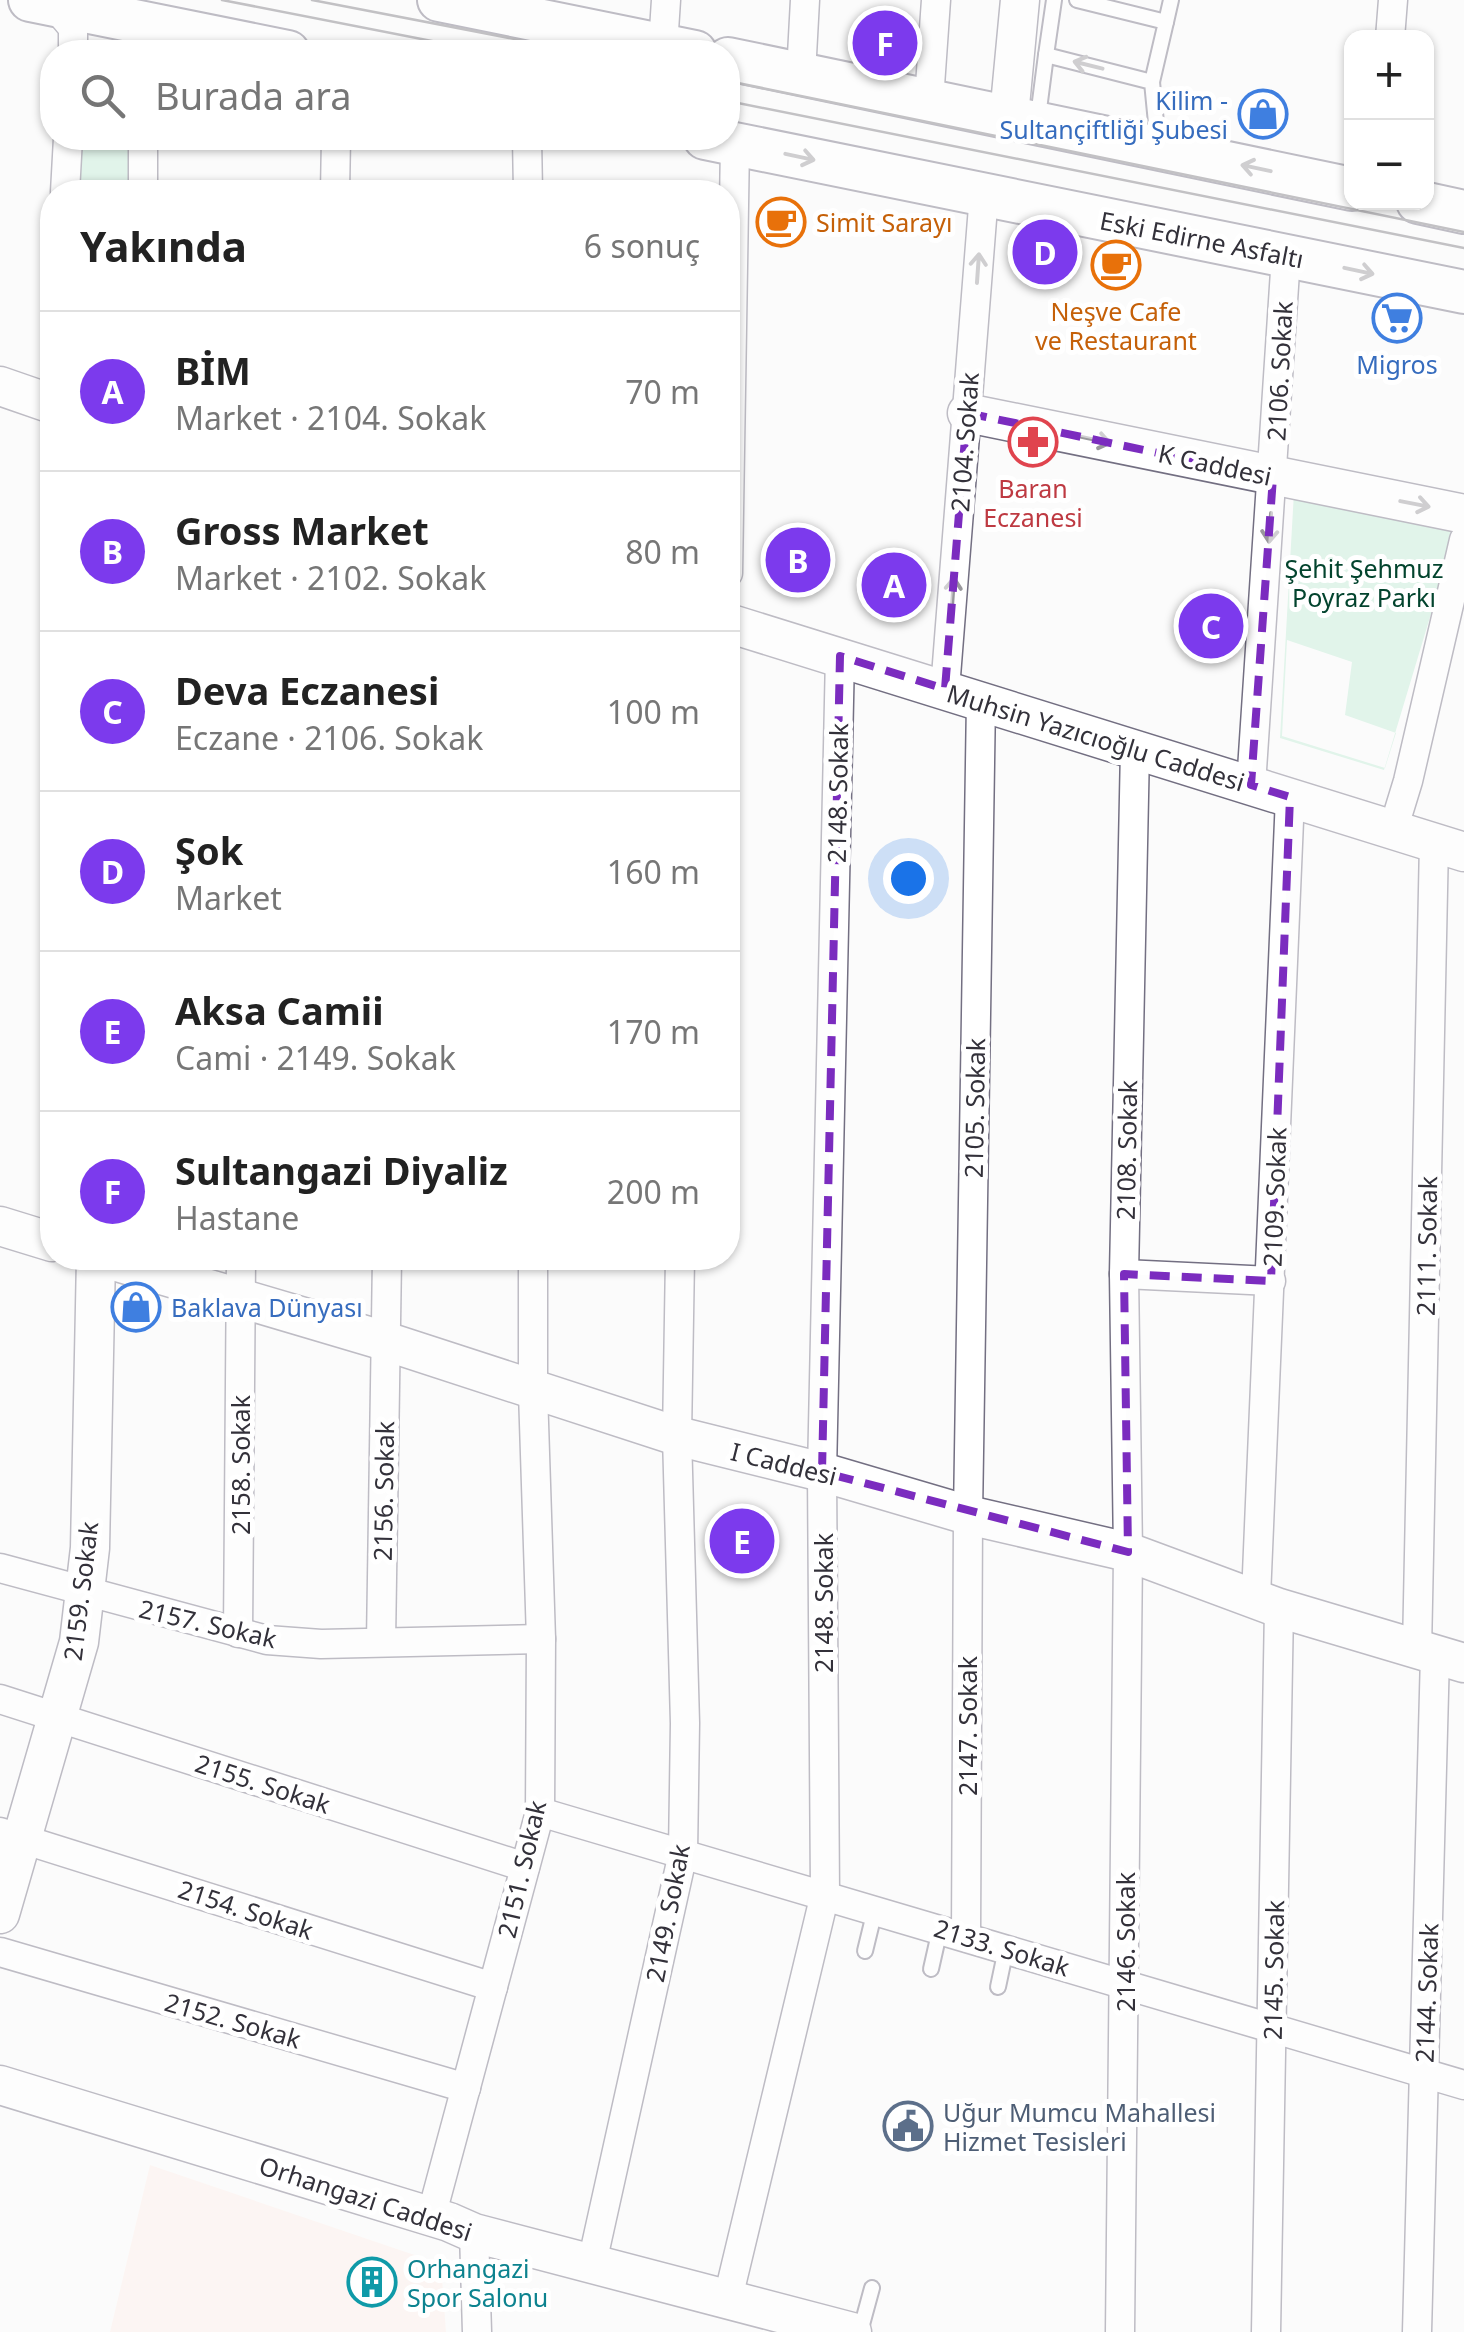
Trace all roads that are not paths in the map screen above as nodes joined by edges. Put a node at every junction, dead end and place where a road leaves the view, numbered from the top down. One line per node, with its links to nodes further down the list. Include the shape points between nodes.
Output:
1 (439, 0): 11 (main road)
2 (666, 0): 17 (street)
3 (806, 0): 20 (street)
4 (936, 0): 22 (street)
5 (1020, 0): 23 (street)
6 (1054, 0): 18 (lane)
7 (1077, 0): 12 (lane)
8 (1171, 0): 12 (lane)
9 (1393, 0): 13 (street)
10 (42, 2): 14 (street, via 73,28); 15 (main road)
11 (524, 9): 16 (main road)
12 (1166, 22): 21 (lane)
13 (1391, 30)
14 (73, 40)
15 (152, 40)
16 (644, 40)
17 (677, 40)
18 (1046, 55): 21 (lane, one-way to 18); 23 (lane)
19 (740, 61): 20 (main road)
20 (801, 74): 22 (main road)
21 (1152, 82): 25 (lane)
22 (929, 100): 23 (main road)
23 (1023, 119): 25 (main road)
24 (740, 145): 37 (main road, Eski Edirne Asfaltı, one-way to 37)
25 (1158, 148): 36 (main road, one-way to 25)
26 (67, 150): 31 (street)
27 (143, 150): 32 (street)
28 (336, 150): 33 (street)
29 (527, 150): 34 (street)
30 (720, 150): 35 (street)
31 (66, 180)
32 (143, 180)
33 (336, 180)
34 (528, 180)
35 (721, 180)
36 (1344, 186)
37 (984, 194): 40 (main road, Eski Edirne Asfaltı); 44 (street, 2104. Sokak, one-way to 37)
38 (1434, 205): 39 (main road)
39 (1464, 212)
40 (1286, 256): 41 (main road, Eski Edirne Asfaltı, one-way to 41); 45 (street, 2106. Sokak)
41 (1464, 292)
42 (0, 386): 43 (street)
43 (40, 400)
44 (966, 413): 45 (street, K Caddesi, one-way to 45); 50 (street, 2104. Sokak, one-way to 44)
45 (1274, 476): 46 (street, K Caddesi, one-way to 46); 52 (street, 2106. Sokak, one-way to 52)
46 (1464, 514)
47 (1464, 540): 54 (street)
48 (740, 627): 49 (street, Muhsin Yazıcıoğlu Caddesi)
49 (840, 656): 50 (street, Muhsin Yazıcıoğlu Caddesi); 70 (street, 2148. Sokak)
50 (963, 695): 51 (street, Muhsin Yazıcıoğlu Caddesi); 71 (street, 2105. Sokak)
51 (1135, 749): 52 (street, Muhsin Yazıcıoğlu Caddesi); 64 (street, 2108. Sokak)
52 (1251, 785): 53 (street, Muhsin Yazıcıoğlu Caddesi)
53 (1290, 798): 54 (street, Muhsin Yazıcıoğlu Caddesi); 65 (street, 2109. Sokak)
54 (1393, 830): 55 (street, Muhsin Yazıcıoğlu Caddesi)
55 (1449, 847): 79 (street, 2111. Sokak)
56 (0, 1226): 57 (street)
57 (40, 1238)
58 (96, 1270): 74 (street, 2159. Sokak)
59 (145, 1270): 66 (street, I Caddesi)
60 (241, 1270): 66 (street, 2158. Sokak)
61 (387, 1270): 67 (street, 2156. Sokak)
62 (534, 1270): 68 (street, 2151. Sokak)
63 (680, 1270): 69 (street, 2149. Sokak)
64 (1124, 1274): 65 (street); 72 (street, 2108. Sokak)
65 (1271, 1282): 75 (street, 2109. Sokak)
66 (241, 1298): 67 (street, I Caddesi); 76 (street, 2158. Sokak)
67 (385, 1340): 68 (street, I Caddesi); 78 (street, 2156. Sokak)
68 (533, 1392): 69 (street, I Caddesi); 77 (street, 2151. Sokak)
69 (677, 1436): 70 (street, I Caddesi); 84 (street, 2149. Sokak)
70 (822, 1472): 71 (street, I Caddesi); 86 (street, 2148. Sokak)
71 (968, 1516): 72 (street, I Caddesi); 89 (street, 2147. Sokak)
72 (1128, 1552): 75 (street, I Caddesi); 94 (street, 2146. Sokak)
73 (0, 1568): 74 (street, 2157. Sokak)
74 (85, 1592): 76 (street, 2157. Sokak); 81 (street, 2159. Sokak, via 79,1642)
75 (1268, 1603): 79 (street, I Caddesi); 97 (street, 2145. Sokak)
76 (238, 1633): 78 (street, 2157. Sokak, via 285,1642)
77 (541, 1639): 78 (street, 2157. Sokak); 82 (street, 2151. Sokak)
78 (381, 1642)
79 (1438, 1656): 98 (street, 2144. Sokak)
80 (0, 1699): 81 (street, 2155. Sokak)
81 (56, 1717): 83 (street, 2159. Sokak); 85 (street, 2155. Sokak)
82 (540, 1812): 84 (street, 2133. Sokak); 85 (street, 2151. Sokak)
83 (11, 1835): 88 (street, 2159. Sokak); 95 (street, 2154. Sokak)
84 (683, 1853): 86 (street, 2133. Sokak); 104 (street, 2149. Sokak)
85 (525, 1867): 95 (street, 2151. Sokak)
86 (825, 1894): 87 (street, 2133. Sokak); 106 (street, 2148. Sokak)
87 (875, 1910): 89 (street, 2133. Sokak); 91 (lane)
88 (0, 1914)
89 (953, 1933): 90 (street, 2133. Sokak); 93 (lane)
90 (1006, 1948): 94 (street, 2133. Sokak); 96 (lane)
91 (865, 1951)
92 (0, 1952): 101 (street, 2152. Sokak)
93 (932, 1969)
94 (1125, 1984): 97 (street, 2133. Sokak); 110 (street, 2146. Sokak)
95 (493, 1986): 101 (street, 2151. Sokak)
96 (998, 1987)
97 (1272, 2027): 98 (street, 2133. Sokak); 111 (street, 2145. Sokak)
98 (1424, 2072): 99 (street, 2133. Sokak); 112 (street, 2144. Sokak)
99 (1464, 2085)
100 (0, 2086): 102 (street, Orhangazi Caddesi)
101 (466, 2088): 102 (street, 2151. Sokak)
102 (431, 2217): 103 (street, Orhangazi Caddesi)
103 (474, 2233): 104 (street, Orhangazi Caddesi); 107 (street)
104 (592, 2263): 106 (street, Orhangazi Caddesi)
105 (872, 2288): 109 (lane)
106 (728, 2298): 108 (street, Orhangazi Caddesi)
107 (477, 2332)
108 (852, 2332)
109 (860, 2332)
110 (1120, 2332)
111 (1266, 2332)
112 (1417, 2332)

